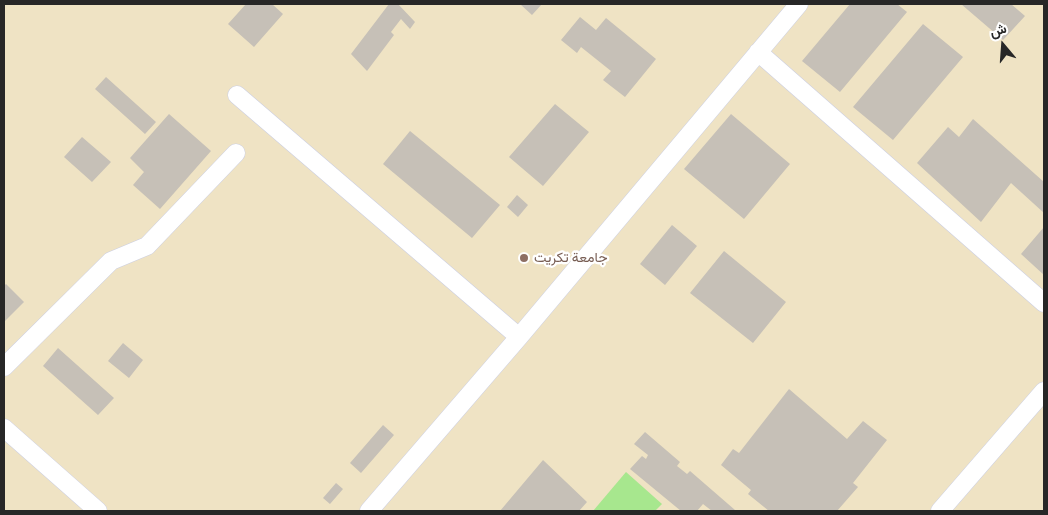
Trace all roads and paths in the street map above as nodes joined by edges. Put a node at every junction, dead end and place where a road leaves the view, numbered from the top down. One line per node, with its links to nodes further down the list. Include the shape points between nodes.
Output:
1 (799, 4): 2 (street)
2 (758, 52): 5 (street); 6 (street)
3 (237, 95): 6 (street)
4 (236, 153): 7 (street, via 147,246 111,261)
5 (1044, 303)
6 (519, 337): 11 (street)
7 (4, 367)
8 (1044, 391): 12 (street)
9 (4, 428): 10 (street)
10 (98, 511)
11 (369, 511)
12 (940, 511)

